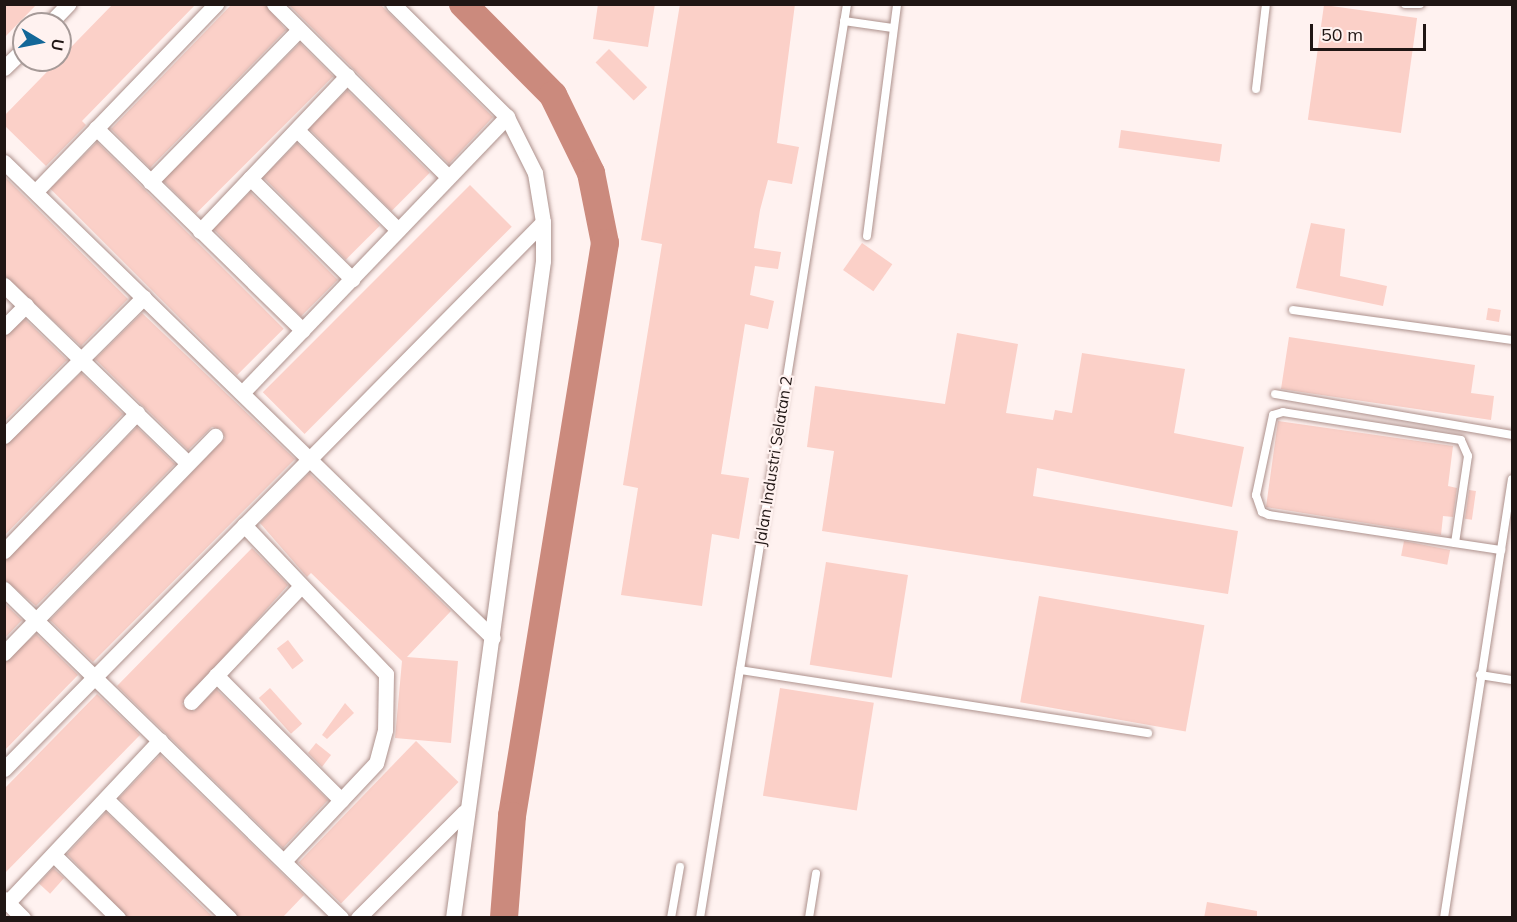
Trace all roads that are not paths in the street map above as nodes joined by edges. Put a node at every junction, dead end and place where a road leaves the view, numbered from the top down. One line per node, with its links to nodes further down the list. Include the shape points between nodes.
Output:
1 (216, 4): 15 (street)
2 (274, 4): 11 (street)
3 (393, 4): 14 (street)
4 (847, 4): 9 (lane, Jalan Industri Selatan 2)
5 (897, 4): 10 (lane)
6 (1266, 4): 13 (lane)
7 (1405, 4): 8 (lane)
8 (1420, 4)
9 (844, 21): 10 (lane); 53 (lane, Jalan Industri Selatan 2)
10 (892, 28): 25 (lane)
11 (299, 30): 12 (street); 20 (street)
12 (347, 76): 16 (street); 18 (street)
13 (1256, 89)
14 (507, 117): 18 (street); 22 (street, via 535,173)
15 (96, 128): 20 (street); 21 (street)
16 (297, 130): 19 (street); 23 (street)
17 (4, 162): 21 (street)
18 (447, 176): 23 (street)
19 (250, 178): 24 (street); 26 (street)
20 (150, 182): 24 (street)
21 (36, 190): 28 (street)
22 (543, 222): 41 (street); 51 (street, via 543,261)
23 (398, 230): 26 (street)
24 (200, 231): 32 (street)
25 (867, 236)
26 (352, 279): 32 (street)
27 (4, 285): 29 (street)
28 (144, 297): 34 (street); 35 (street)
29 (26, 305): 31 (street); 34 (street)
30 (1293, 310): 33 (lane)
31 (4, 327)
32 (302, 330): 35 (street)
33 (1512, 340)
34 (82, 360): 37 (street); 40 (street)
35 (242, 393): 41 (street)
36 (1275, 394): 39 (lane)
37 (137, 414): 42 (street); 47 (street)
38 (215, 435): 42 (street)
39 (1512, 435)
40 (4, 436)
41 (307, 459): 44 (street); 51 (street)
42 (188, 463): 50 (street)
43 (1512, 479): 46 (lane)
44 (244, 525): 48 (street); 54 (street)
45 (1455, 543): 45 (lane, via 1262,512 1256,495 1273,415 1283,412 1461,440 1468,456); 46 (lane)
46 (1501, 550): 56 (lane)
47 (4, 551)
48 (301, 586): 55 (street); 63 (street, via 386,674 381,752)
49 (4, 589): 50 (street)
50 (36, 620): 52 (street); 54 (street)
51 (493, 638): 64 (street)
52 (4, 653)
53 (740, 670): 59 (lane); 77 (lane, Jalan Industri Selatan 2)
54 (93, 675): 60 (street); 61 (street)
55 (216, 675): 58 (street); 63 (street)
56 (1480, 675): 57 (lane); 79 (lane)
57 (1512, 680)
58 (191, 702)
59 (1148, 733)
60 (160, 740): 62 (street); 66 (street)
61 (4, 769)
62 (107, 800): 65 (street); 72 (street)
63 (341, 800): 66 (street)
64 (464, 812): 74 (street); 75 (street)
65 (54, 855): 69 (street); 71 (street)
66 (284, 861): 73 (street)
67 (680, 867): 76 (lane)
68 (816, 874): 78 (lane)
69 (6, 901): 70 (street)
70 (23, 918)
71 (118, 918)
72 (229, 918)
73 (341, 918)
74 (358, 918)
75 (453, 918)
76 (671, 918)
77 (700, 918)
78 (809, 918)
79 (1444, 918)

